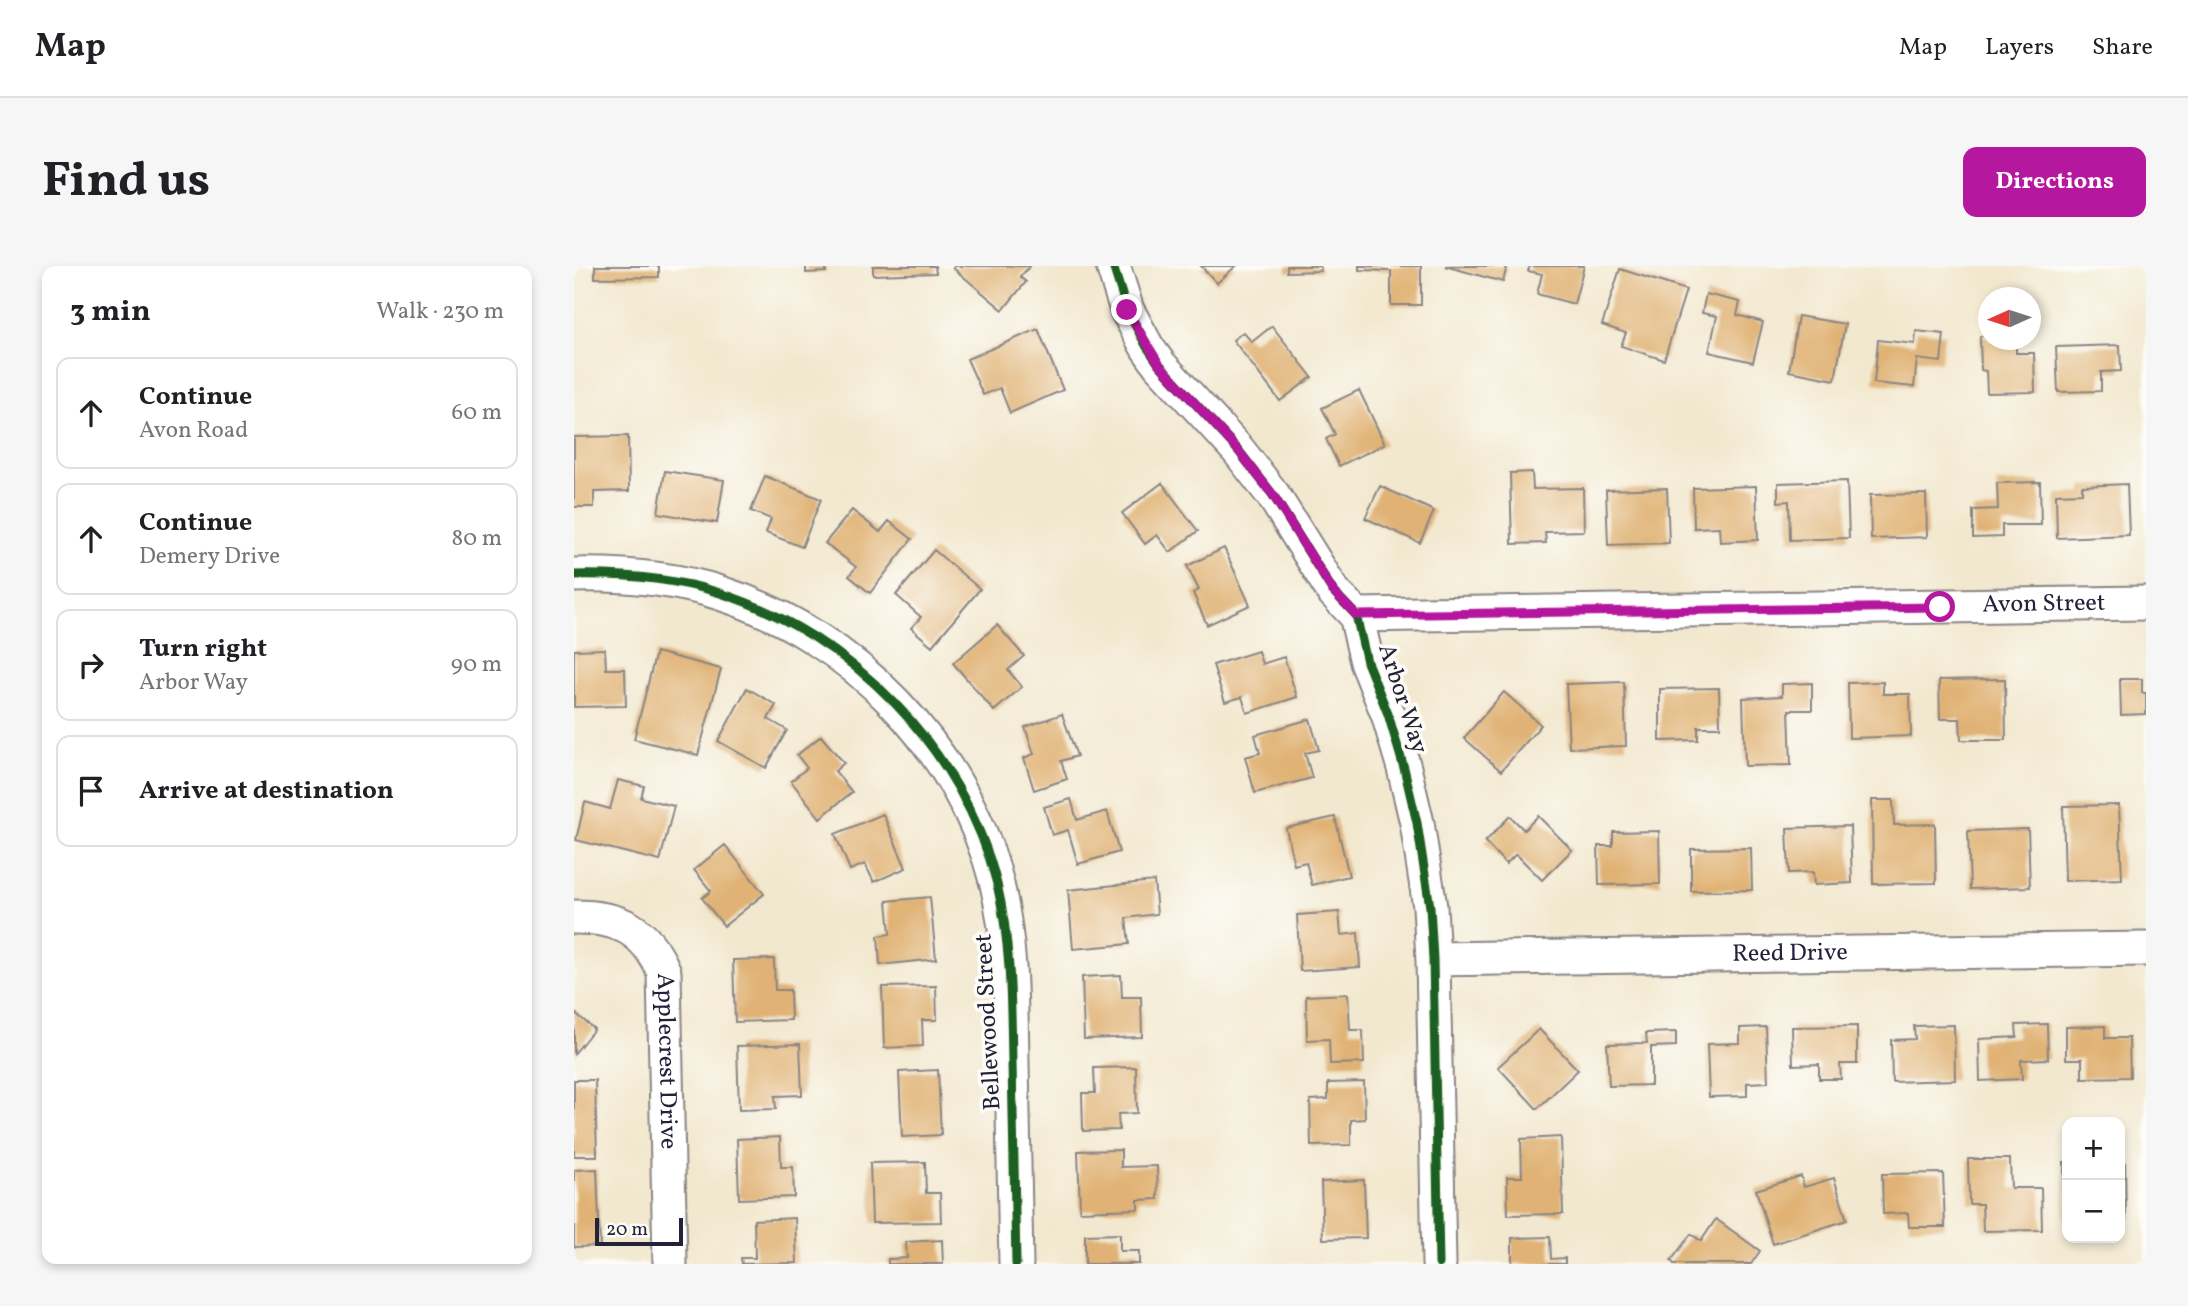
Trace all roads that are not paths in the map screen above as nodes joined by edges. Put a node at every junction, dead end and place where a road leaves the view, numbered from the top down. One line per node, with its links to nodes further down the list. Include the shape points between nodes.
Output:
1 (1113, 266): 4 (street, via 1127,310 1159,364 1238,450 1273,495 1333,591)
2 (574, 575): 9 (street, Bellewood Street, via 622,574 720,593 810,634 888,695 927,740 960,791 997,883 1008,942)
3 (2146, 603): 4 (street, Avon Street)
4 (1356, 615): 7 (street, Arbor Way, via 1418,823)
5 (574, 917): 8 (street, Applecrest Drive, via 614,920 641,935 664,972)
6 (2146, 949): 7 (street, Reed Drive)
7 (1433, 959): 10 (street, Arbor Way)
8 (670, 1264)
9 (1016, 1264)
10 (1440, 1264)

